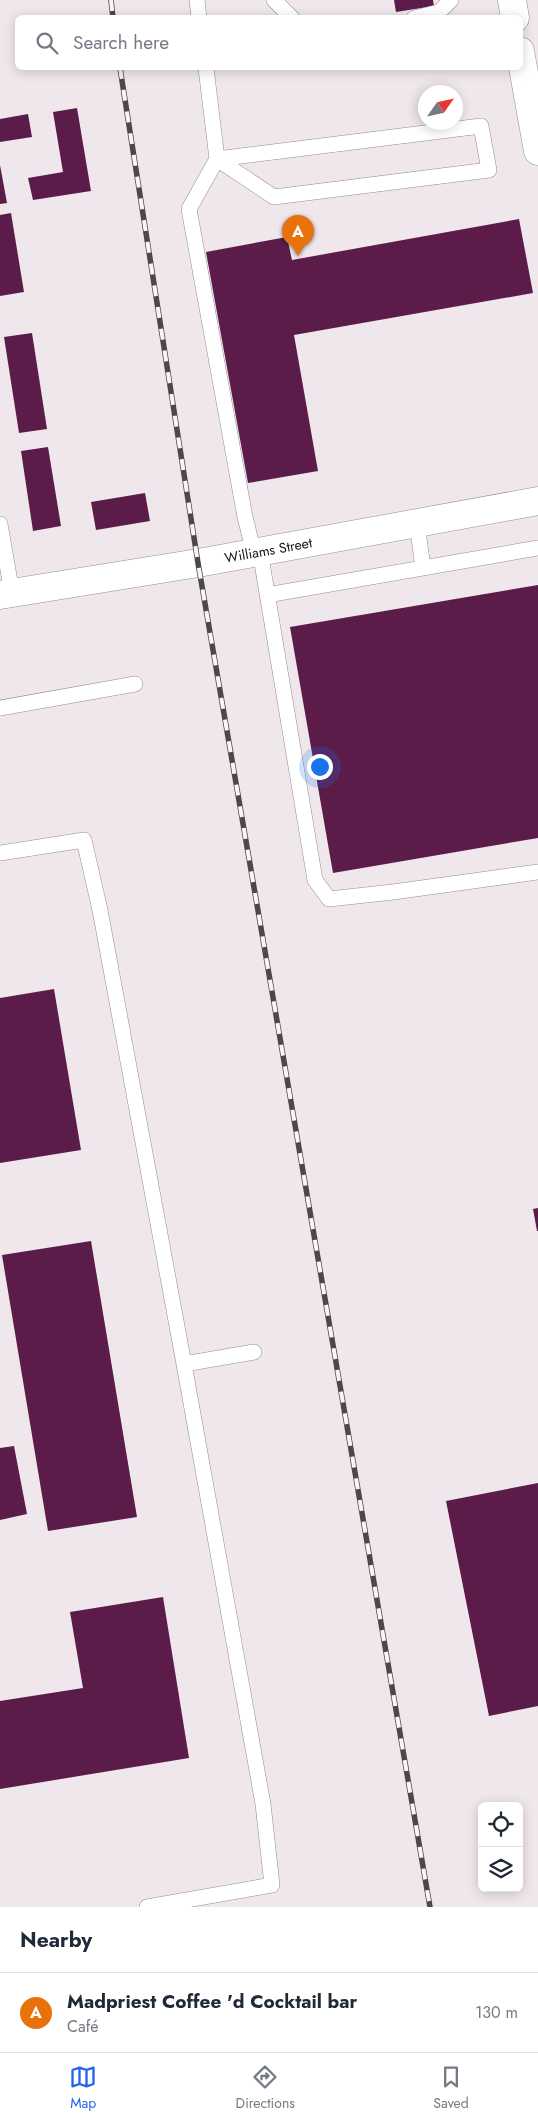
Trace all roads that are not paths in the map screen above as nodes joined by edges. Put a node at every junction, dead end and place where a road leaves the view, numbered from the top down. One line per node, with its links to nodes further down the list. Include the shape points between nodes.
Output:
1 (197, 0): 5 (lane)
2 (274, 0): 6 (lane)
3 (450, 0): 7 (lane, via 438,12)
4 (512, 0): 8 (street)
5 (199, 15)
6 (289, 15)
7 (426, 15)
8 (514, 15)
9 (523, 68): 11 (street)
10 (206, 70): 12 (lane)
11 (538, 151)
12 (217, 159): 12 (lane, via 274,197 489,170 481,126); 17 (lane, via 189,209 245,517)
13 (538, 501): 14 (street, Williams Street)
14 (417, 523): 17 (street, Williams Street); 18 (lane)
15 (0, 524): 19 (lane)
16 (538, 548): 18 (lane)
17 (257, 552): 19 (street, Williams Street); 20 (lane)
18 (423, 568): 20 (lane)
19 (6, 594)
20 (268, 594): 24 (lane, via 315,880 329,899)
21 (135, 684): 22 (lane)
22 (0, 708)
23 (0, 854): 26 (lane, via 84,840 100,910)
24 (538, 872)
25 (254, 1352): 26 (lane)
26 (184, 1364): 27 (lane, via 263,1804 272,1885)
27 (147, 1907)

